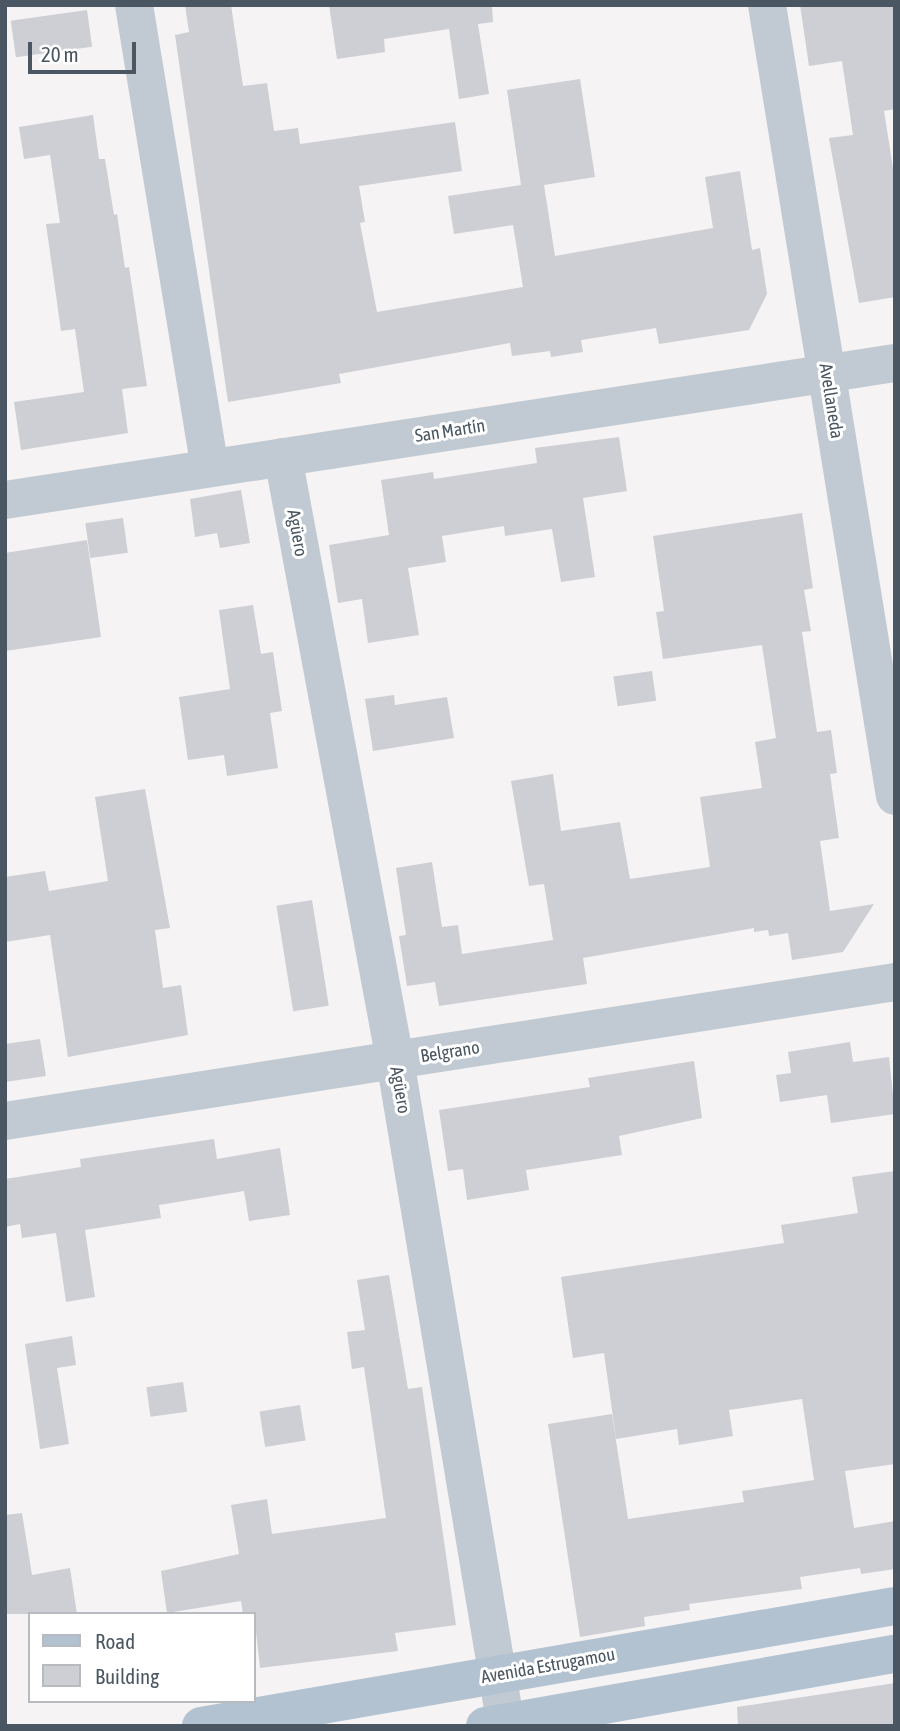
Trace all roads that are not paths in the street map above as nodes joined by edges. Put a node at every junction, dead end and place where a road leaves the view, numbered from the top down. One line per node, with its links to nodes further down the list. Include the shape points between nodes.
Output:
1 (134, 5): 6 (street)
2 (767, 5): 4 (street, Avellaneda)
3 (895, 363): 4 (street, San Martín)
4 (827, 373): 5 (street, San Martín); 8 (street, Avellaneda)
5 (283, 457): 6 (street, San Martín); 10 (street, Agüero)
6 (210, 468): 7 (street, San Martín)
7 (5, 500)
8 (895, 796)
9 (895, 982): 10 (street, Belgrano)
10 (395, 1060): 11 (street, Belgrano); 14 (street, Agüero)
11 (5, 1121)
12 (895, 1606): 14 (main road, Avenida Estrugamou)
13 (895, 1654): 15 (main road)
14 (498, 1674): 15 (street, Agüero); 16 (main road, Avenida Estrugamou)
15 (499, 1725)
16 (201, 1726)

